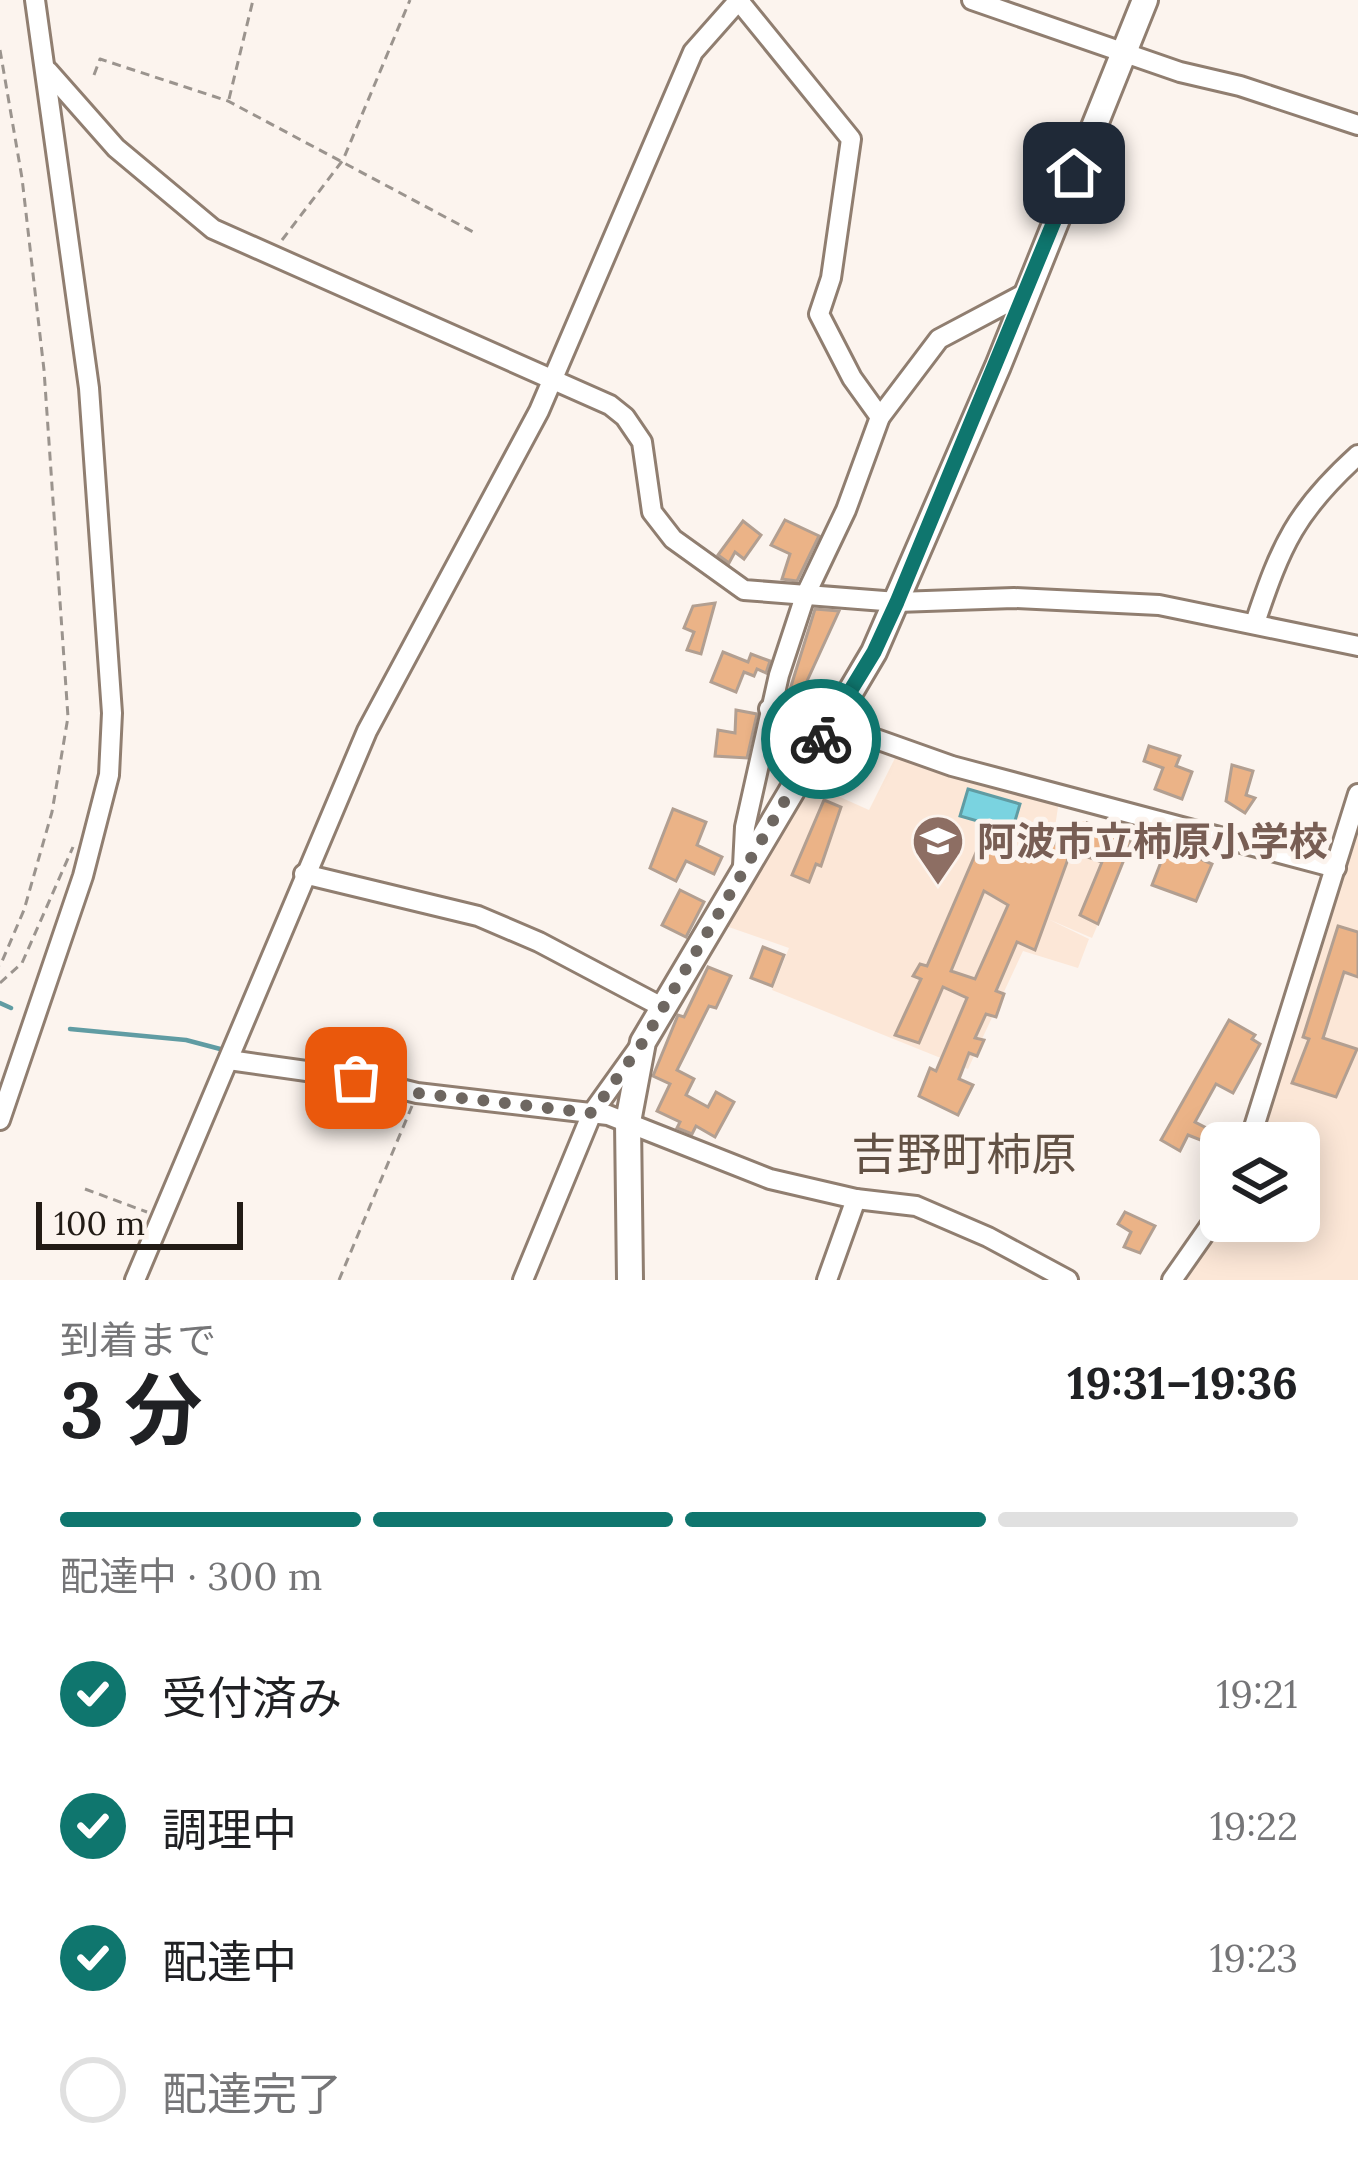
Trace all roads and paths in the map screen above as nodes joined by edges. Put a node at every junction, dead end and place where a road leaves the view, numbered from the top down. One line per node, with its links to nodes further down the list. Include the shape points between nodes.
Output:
1 (35, 0): 9 (street)
2 (253, 0): 11 (path)
3 (410, 0): 13 (path)
4 (739, 0): 17 (street, via 693,52); 18 (street, via 851,140 831,278 818,314)
5 (972, 0): 8 (street)
6 (1145, 0): 8 (main road)
7 (0, 50): 31 (path, via 44,370 68,717 52,812)
8 (1123, 52): 12 (street); 16 (main road)
9 (48, 71): 15 (street, via 146,176 213,229); 39 (street, via 89,388 111,734 109,775 78,896)
10 (94, 74): 11 (path, via 100,59)
11 (228, 101): 13 (path)
12 (1358, 125)
13 (343, 160): 14 (path); 15 (path)
14 (477, 234)
15 (270, 256): 17 (street)
16 (1024, 295): 18 (street, via 939,339); 21 (main road)
17 (553, 379): 20 (street, via 625,417 642,442 652,512 673,539 743,590); 30 (street, via 367,730)
18 (880, 417): 20 (street)
19 (1358, 455): 22 (street, via 1312,497)
20 (805, 596): 21 (street); 24 (street)
21 (897, 602): 22 (street, via 1159,605); 25 (main road)
22 (1255, 623): 23 (street)
23 (1358, 646)
24 (770, 709): 25 (street); 28 (street)
25 (831, 722): 28 (main road); 29 (street, via 952,766)
26 (1358, 794): 29 (street)
27 (73, 846): 33 (path, via 22,963)
28 (743, 866): 34 (main road)
29 (1336, 868): 41 (street)
30 (304, 874): 34 (street, via 478,916); 36 (street)
31 (0, 966)
32 (0, 973): 33 (path)
33 (3, 981)
34 (660, 1006): 35 (main road)
35 (643, 1042): 38 (street); 40 (main road)
36 (229, 1060): 37 (street); 44 (street)
37 (417, 1093): 38 (street); 47 (path)
38 (592, 1113): 40 (street); 48 (street)
39 (0, 1120)
40 (628, 1122): 43 (street, via 770,1179); 49 (main road)
41 (1257, 1122)
42 (85, 1189): 44 (path)
43 (856, 1199): 50 (street); 51 (street, via 916,1206)
44 (160, 1217): 46 (street)
45 (1200, 1240): 52 (street)
46 (135, 1280)
47 (339, 1280)
48 (523, 1280)
49 (631, 1280)
50 (827, 1280)
51 (1068, 1280)
52 (1172, 1280)

